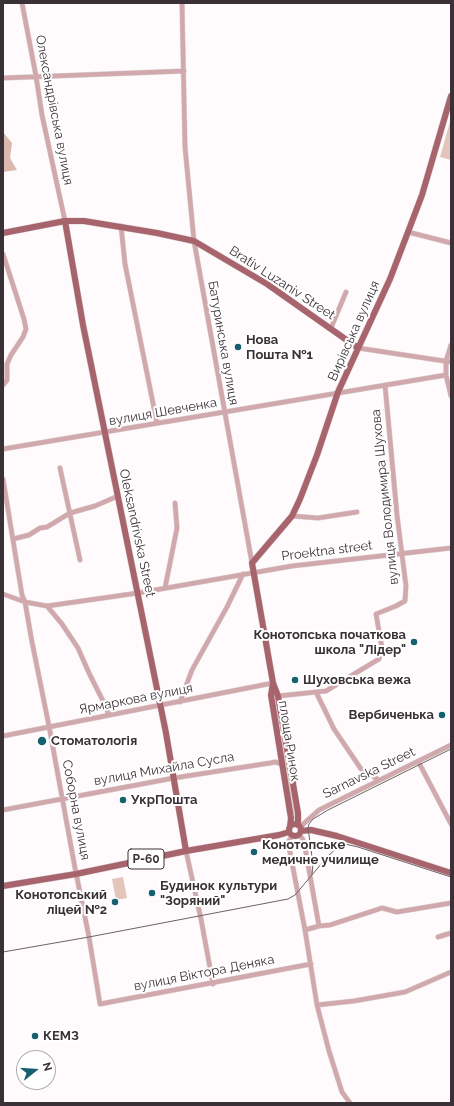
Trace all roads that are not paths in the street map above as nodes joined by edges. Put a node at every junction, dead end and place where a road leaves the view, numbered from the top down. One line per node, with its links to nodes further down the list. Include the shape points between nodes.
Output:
1 (22, 3): 4 (street, Олександрівська вулиця)
2 (182, 3): 3 (street, Батуринська вулиця)
3 (184, 71): 4 (street); 11 (street, Батуринська вулиця, via 185,148)
4 (36, 76): 5 (street); 7 (street, Олександрівська вулиця)
5 (3, 78)
6 (451, 96): 9 (main road, Вирівська вулиця, via 422,195)
7 (64, 221): 8 (main road, Brativ Luzaniv Street); 10 (main road, Brativ Luzaniv Street); 26 (main road, Oleksandrivska Street)
8 (121, 226): 11 (main road, Brativ Luzaniv Street); 25 (street)
9 (408, 232): 12 (street); 17 (main road, Вирівська вулиця, via 390,279)
10 (3, 233)
11 (194, 241): 15 (main road, Brativ Luzaniv Street, via 268,284); 24 (street, Батуринська вулиця)
12 (451, 243)
13 (3, 254): 20 (street, via 26,329 6,364 7,380)
14 (346, 292): 15 (street)
15 (331, 328): 17 (main road, Brativ Luzaniv Street)
16 (451, 345): 18 (street)
17 (358, 348): 18 (street); 22 (main road, Вирівська вулиця)
18 (449, 361): 19 (street)
19 (446, 375): 21 (street, вулиця Шевченка); 23 (street)
20 (3, 385)
21 (385, 385): 22 (street, вулиця Шевченка); 37 (street, вулиця Володимира Шухова)
22 (338, 392): 24 (street, вулиця Шевченка); 34 (main road, Вирівська вулиця, via 317,455)
23 (451, 396)
24 (224, 412): 25 (street, вулиця Шевченка); 39 (street, Батуринська вулиця)
25 (157, 423): 26 (street, вулиця Шевченка)
26 (106, 433): 27 (street, вулиця Шевченка); 30 (main road, Oleksandrivska Street)
27 (3, 449)
28 (60, 468): 33 (street)
29 (3, 479): 35 (street, Соборна вулиця)
30 (118, 496): 33 (street); 43 (main road, Oleksandrivska Street)
31 (175, 503): 42 (street, via 177,528)
32 (357, 512): 34 (street, via 318,518)
33 (70, 513): 35 (street, via 47,527); 38 (street)
34 (292, 516): 39 (main road, Вирівська вулиця)
35 (13, 539): 45 (street, Соборна вулиця)
36 (451, 548): 37 (street, Proektna street)
37 (402, 554): 40 (street, Proektna street); 48 (street, вулиця Володимира Шухова, via 405,601 376,614 382,648 379,659 326,691)
38 (80, 560)
39 (252, 563): 40 (main road, Батуринська вулиця)
40 (253, 572): 41 (street, Proektna street); 47 (main road, Батуринська вулиця)
41 (244, 574): 42 (street, Proektna street); 50 (street, via 192,670)
42 (166, 588): 43 (street, Proektna street)
43 (138, 593): 46 (street, Proektna street); 51 (main road, Oleksandrivska Street)
44 (3, 594): 45 (street, Proektna street)
45 (25, 602): 46 (street, Proektna street); 53 (street, Соборна вулиця)
46 (47, 606): 52 (street, via 78,648)
47 (273, 683): 49 (main road, площа Ринок); 50 (street, Ярмаркова вулиця); 57 (main road, площа Ринок, via 270,695)
48 (316, 692): 49 (street, вулиця Володимира Шухова); 59 (street, via 334,729 361,769)
49 (278, 696): 63 (main road, площа Ринок, via 298,812)
50 (180, 702): 51 (street, Ярмаркова вулиця)
51 (160, 705): 52 (street, Ярмаркова вулиця); 58 (main road, Oleksandrivska Street)
52 (109, 715): 53 (street, Ярмаркова вулиця)
53 (49, 726): 54 (street, Ярмаркова вулиця); 60 (street, Соборна вулиця)
54 (3, 736)
55 (451, 745): 56 (street, Sarnavska Street)
56 (418, 761): 59 (street, Sarnavska Street); 62 (street)
57 (282, 764): 58 (street, вулиця Михайла Сусла, via 275,762); 63 (main road, площа Ринок)
58 (174, 778): 60 (street, вулиця Михайла Сусла); 64 (main road, Oleksandrivska Street)
59 (379, 780): 63 (street, Sarnavska Street, via 319,810)
60 (62, 798): 61 (street, вулиця Михайла Сусла); 66 (street, Соборна вулиця)
61 (3, 810)
62 (451, 824)
63 (295, 830): 64 (main road, Р-60, via 280,835); 65 (main road, Р-60, via 311,830 337,836); 69 (street, via 304,842); 70 (street, via 288,842)
64 (186, 851): 66 (main road, Р-60); 75 (street)
65 (451, 873)
66 (76, 874): 67 (main road, Р-60); 76 (street, Соборна вулиця)
67 (3, 886)
68 (451, 903): 69 (street, via 397,912 382,908 330,925)
69 (319, 926): 70 (street)
70 (305, 930): 73 (street)
71 (451, 933): 72 (street)
72 (438, 937)
73 (311, 964): 75 (street, вулиця Віктора Деняка); 77 (street)
74 (451, 972): 77 (street, via 405,992)
75 (213, 984): 76 (street, вулиця Віктора Деняка)
76 (100, 1004)
77 (317, 1005): 78 (street, via 342,1092)
78 (350, 1103)

